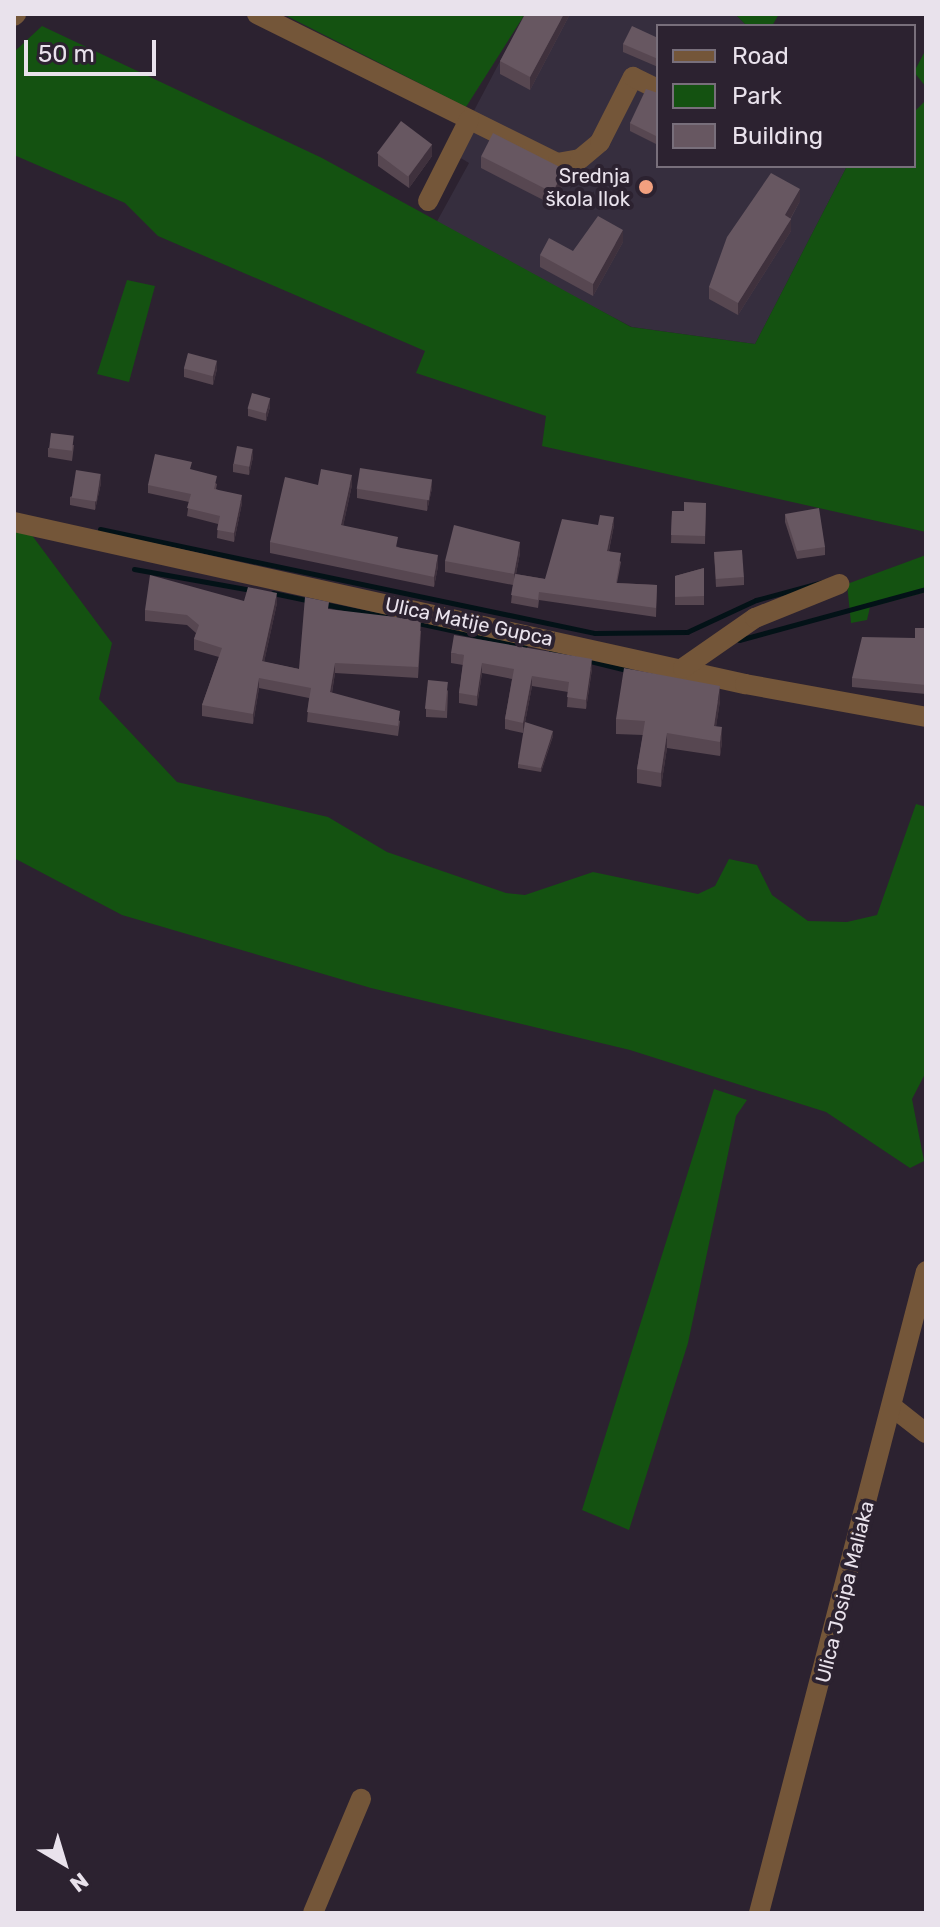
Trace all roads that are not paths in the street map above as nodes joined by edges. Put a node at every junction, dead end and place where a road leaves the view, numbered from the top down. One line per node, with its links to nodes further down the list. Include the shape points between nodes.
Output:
1 (263, 15): 3 (street)
2 (656, 88): 3 (street, via 633,77 600,142 580,159 557,163)
3 (469, 120): 4 (street)
4 (428, 201)
5 (14, 522): 7 (street, Ulica Matije Gupca)
6 (839, 584): 7 (street, via 755,618)
7 (683, 668): 8 (street, Ulica Matije Gupca)
8 (926, 717)
9 (926, 1271): 10 (street, Ulica Josipa Maliaka)
10 (895, 1409): 11 (street); 14 (street, Ulica Josipa Maliaka)
11 (926, 1433)
12 (361, 1799): 13 (street)
13 (313, 1913)
14 (759, 1913)

